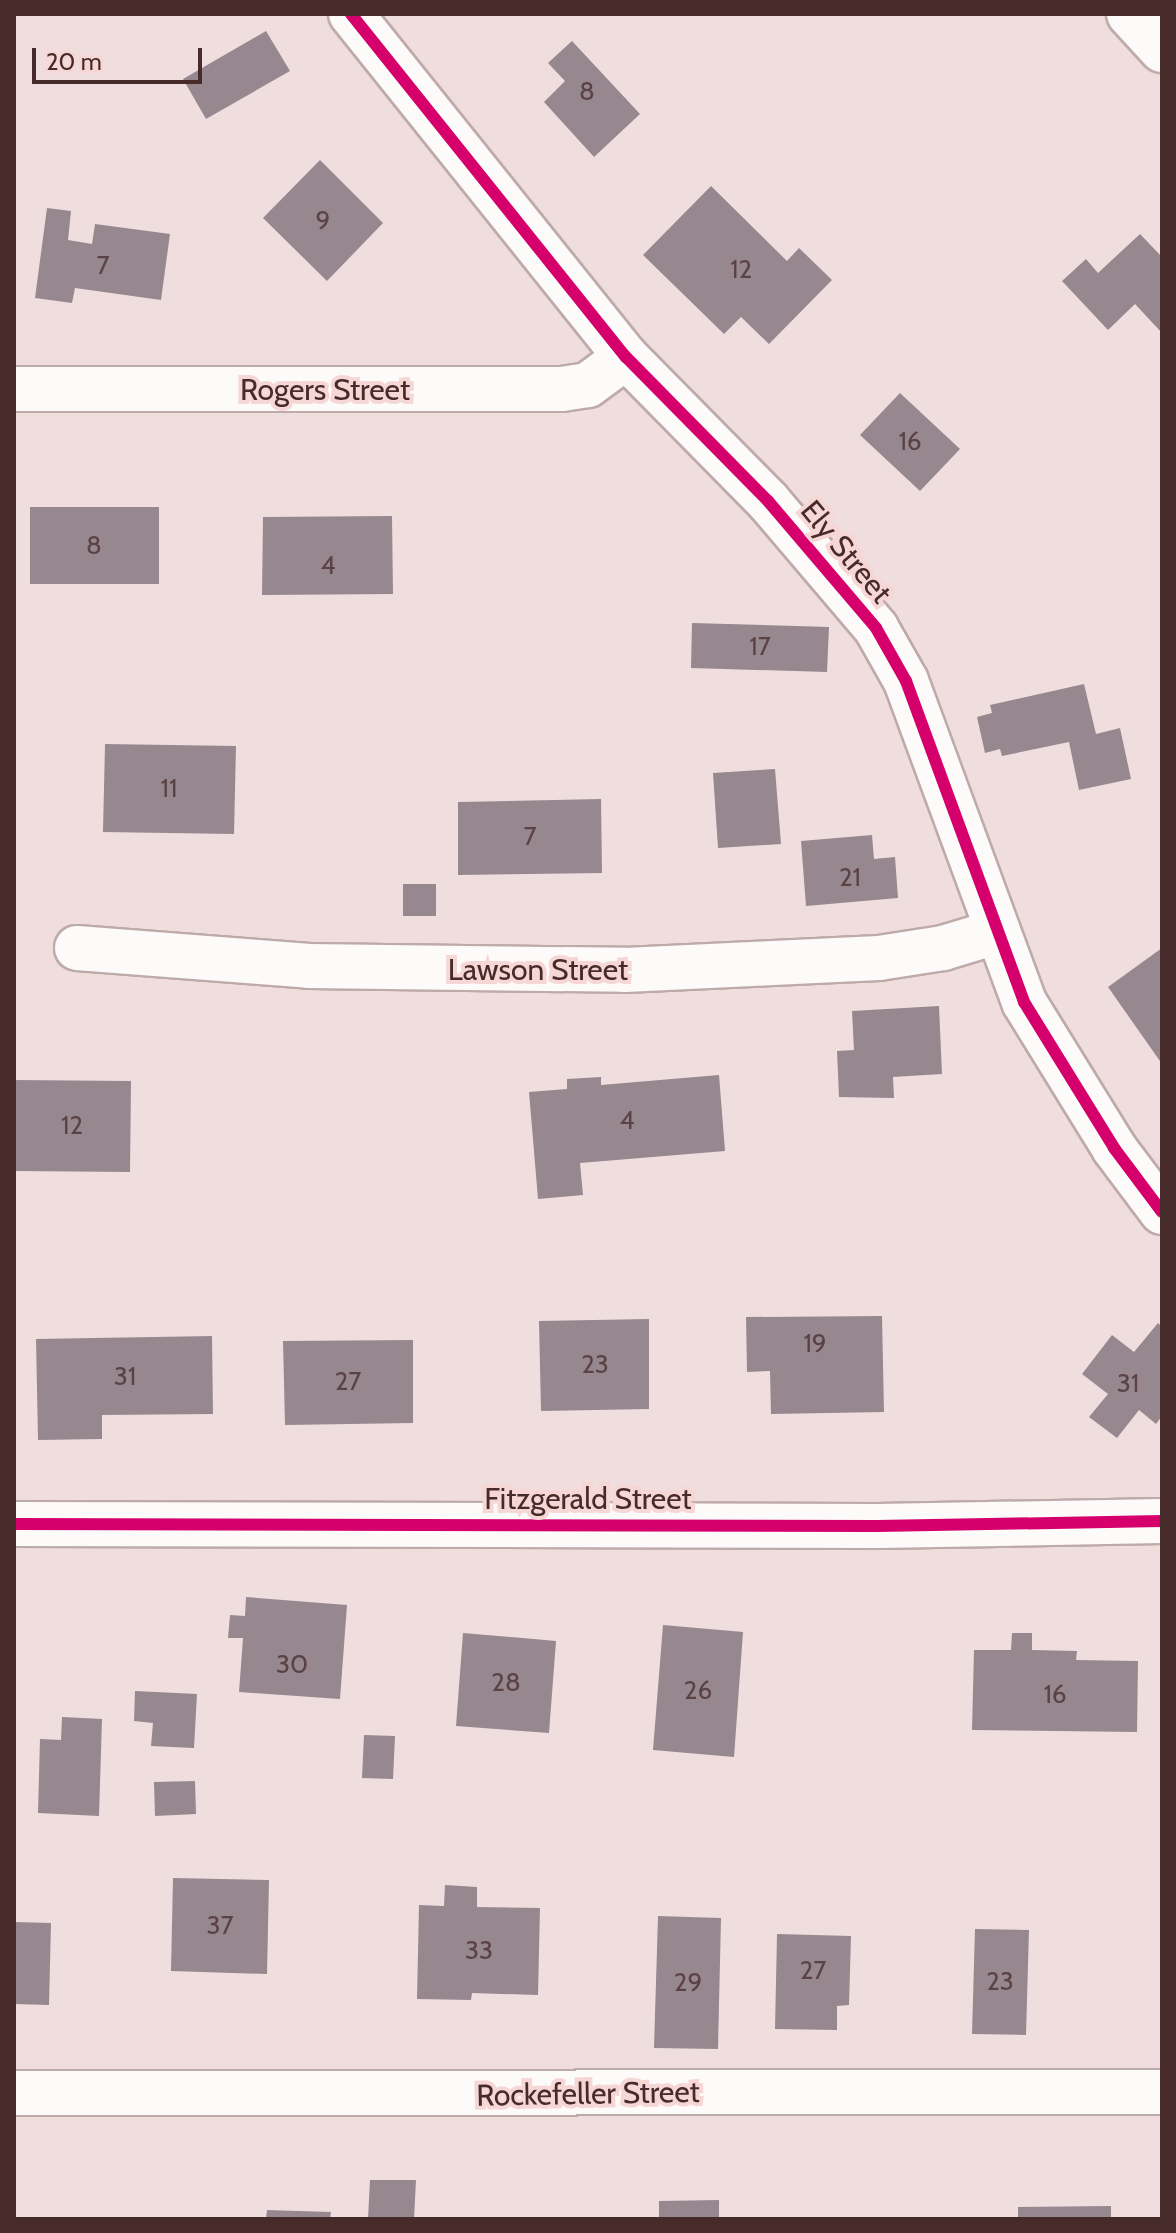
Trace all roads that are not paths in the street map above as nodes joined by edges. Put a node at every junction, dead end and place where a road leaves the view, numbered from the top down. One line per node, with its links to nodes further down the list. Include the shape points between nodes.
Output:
1 (351, 14): 4 (street, Ely Street)
2 (1129, 14): 3 (street)
3 (1162, 50)
4 (626, 357): 5 (street, Rogers Street, via 598,381 562,389); 6 (street, Ely Street, via 768,501 876,628 906,681)
5 (14, 389)
6 (996, 932): 7 (street, Lawson Street, via 943,948 879,958 625,970 309,966); 8 (street, Ely Street, via 1036,1025 1114,1148)
7 (77, 948)
8 (1162, 1212)
9 (1162, 1521): 10 (street, Fitzgerald Street, via 877,1526)
10 (14, 1524)
11 (1162, 2092): 12 (street, Rockefeller Street)
12 (14, 2093)

